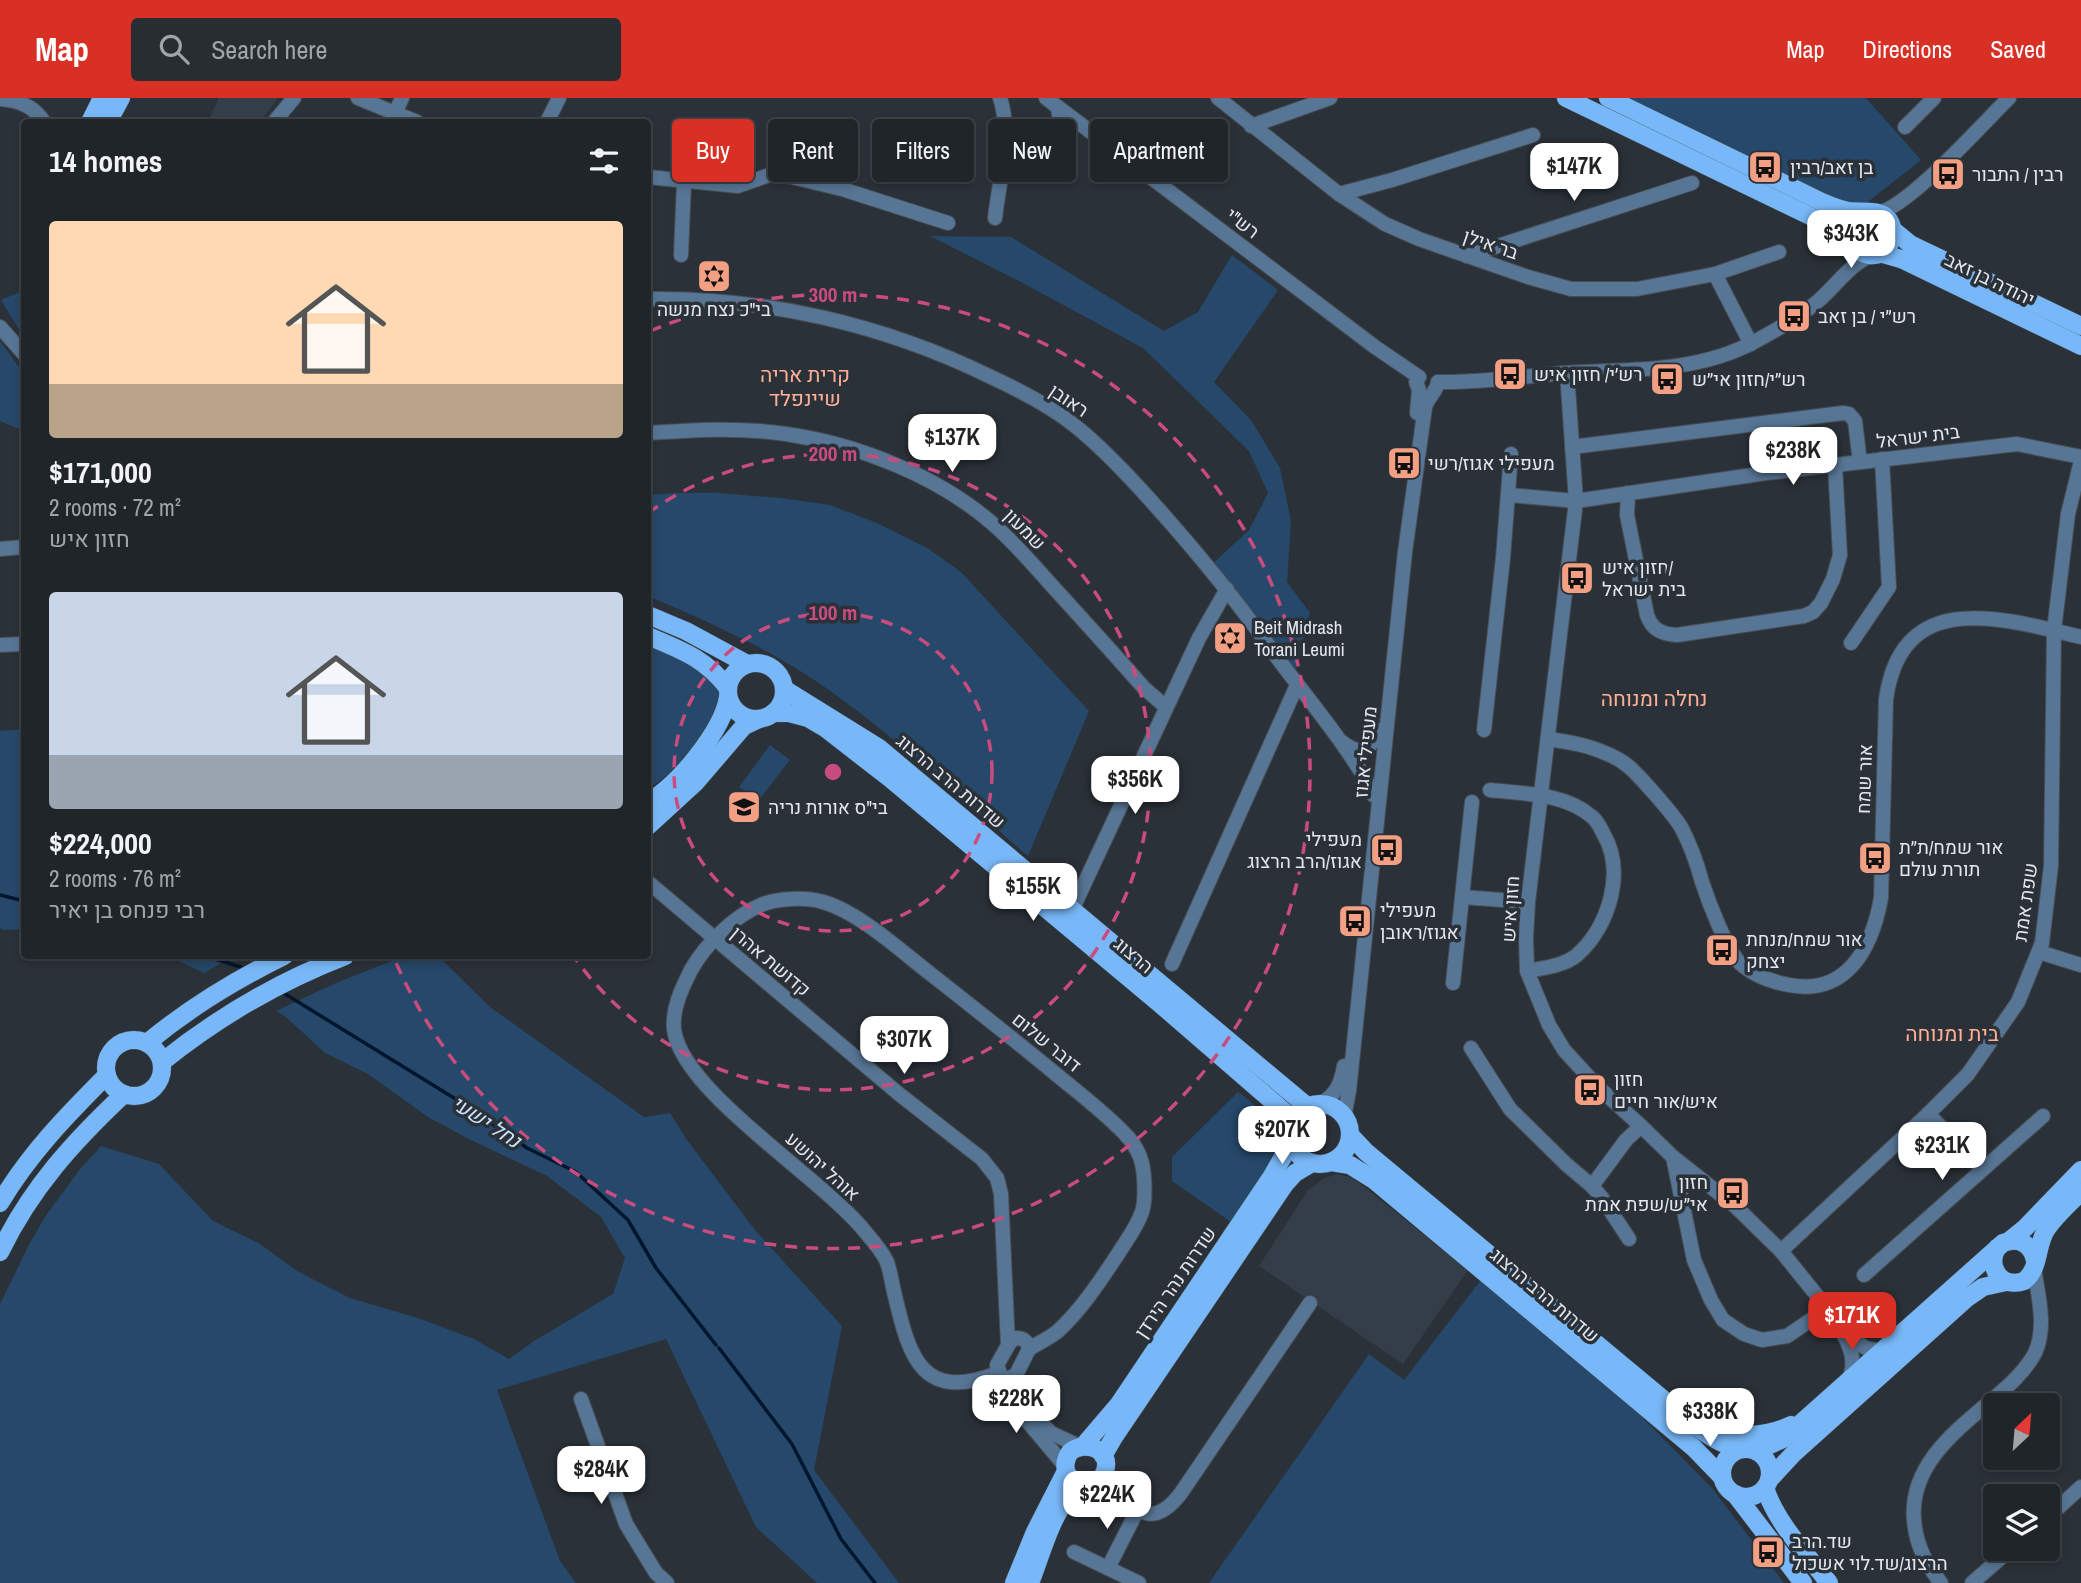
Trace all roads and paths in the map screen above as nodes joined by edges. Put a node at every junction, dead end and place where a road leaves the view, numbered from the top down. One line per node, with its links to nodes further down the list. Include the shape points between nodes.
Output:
1 (115, 98): 18 (main road); 19 (main road)
2 (294, 98): 20 (street)
3 (359, 98): 16 (street)
4 (402, 98): 16 (street)
5 (559, 98): 22 (street)
6 (1000, 98): 23 (street)
7 (1046, 98): 15 (street, רש"י)
8 (1219, 98): 25 (street, בר אילן)
9 (1330, 98): 25 (street)
10 (1566, 98): 41 (main road, via 1835,228)
11 (1608, 98): 37 (main road, via 1822,202)
12 (1934, 98): 26 (street)
13 (2009, 98): 35 (street)
14 (0, 99): 17 (street, via 31,107)
15 (1058, 108): 24 (street); 55 (street, רש"י)
16 (395, 113): 21 (street)
17 (41, 119)
18 (93, 119)
19 (109, 119)
20 (276, 119)
21 (410, 119)
22 (548, 119)
23 (1003, 119)
24 (1060, 119)
25 (1251, 126): 36 (street, בר אילן)
26 (1905, 127)
27 (1533, 135): 36 (street)
28 (651, 177): 29 (street)
29 (672, 180)
30 (754, 180): 39 (street, via 775,173)
31 (684, 182): 32 (street, via 738,186); 44 (street)
32 (749, 182)
33 (999, 182): 38 (street)
34 (1692, 183): 45 (street)
35 (1913, 192): 37 (street, via 1889,209); 40 (street)
36 (1339, 194): 45 (street, בר אילן, via 1385,224)
37 (1871, 212): 40 (main road, via 1886,217); 41 (main road, via 1855,216 1847,232)
38 (995, 218)
39 (948, 223)
40 (1892, 227): 43 (main road, via 1890,244); 49 (main road, via 1910,244)
41 (1849, 241): 43 (main road, via 1862,253); 47 (street, via 1845,270)
42 (1779, 252): 46 (street, בר אילן)
43 (1877, 253): 47 (street, via 1857,262); 52 (main road, יהודה בן זאב, via 1901,259)
44 (681, 255)
45 (1467, 256): 46 (street, בר אילן, via 1571,289 1637,289)
46 (1715, 274): 51 (street)
47 (1839, 279): 51 (street, via 1803,313)
48 (651, 299): 68 (street, ראובן, via 687,299 813,315 885,334 1019,390 1072,423 1111,457)
49 (2081, 326)
50 (0, 327): 53 (street)
51 (1751, 344): 54 (street, via 1690,365)
52 (2081, 346)
53 (21, 352)
54 (1567, 373): 55 (street); 57 (street, חזון איש)
55 (1427, 386): 82 (street, מעפילי אגוז, via 1397,551); 112 (street, מעפילי אגוז)
56 (651, 433): 80 (street, שמעון, via 740,430 786,434 853,449 899,466 992,523)
57 (1572, 447): 61 (street, via 1843,413 1855,421); 65 (street, חזון איש)
58 (1511, 454): 64 (street)
59 (1882, 459): 60 (street, בית ישראל, via 2017,444); 61 (street, בית ישראל); 73 (street, via 1889,587)
60 (2081, 459): 70 (street, שפת אמת, via 2068,514)
61 (1860, 462): 62 (street, בית ישראל)
62 (1835, 465): 63 (street, בית ישראל); 63 (street, via 1840,555 1833,579 1813,612 1677,635 1654,629 1647,615 1627,515)
63 (1628, 493): 65 (street, בית ישראל)
64 (1509, 495): 65 (street, בית ישראל); 83 (street)
65 (1576, 501): 84 (street, חזון איש)
66 (21, 547): 67 (street)
67 (0, 549)
68 (1227, 589): 77 (street, ראובן); 80 (street)
69 (651, 616): 76 (main road)
70 (2054, 631): 72 (street, אור שמח); 84 (street, אור שמח, via 1986,618 1960,619 1925,628 1902,651 1885,699 1877,922 1860,958 1834,980 1805,988 1772,982 1740,963 1709,904 1680,825 1629,767 1606,753); 97 (street, שפת אמת, via 2051,866)
71 (651, 637): 79 (main road, via 703,662)
72 (2081, 637)
73 (1852, 643)
74 (21, 644): 75 (street)
75 (0, 645)
76 (747, 664): 78 (main road, via 771,668); 79 (main road, via 734,673)
77 (1297, 685): 85 (street, ראובן); 100 (street)
78 (784, 689): 81 (main road, via 779,707); 95 (main road, שדרות הרב הרצוג, via 879,748)
79 (728, 692): 81 (main road, via 736,711 749,719); 89 (main road, via 726,711 708,741 676,780)
80 (1166, 707): 95 (street)
81 (766, 716): 91 (main road, via 744,726 696,782); 114 (main road, הרצוג, via 789,713 808,718 892,779 1160,1003)
82 (1379, 730): 85 (street, via 1371,746 1361,751); 87 (street, מעפילי אגוז)
83 (1483, 730)
84 (1549, 739): 88 (street, חזון איש)
85 (1341, 742): 87 (street, ראובן)
86 (1490, 790): 88 (street)
87 (1373, 795): 109 (street, מעפילי אגוז, via 1342,1079 1335,1092)
88 (1540, 795): 94 (street, חזון איש); 102 (street, via 1566,801 1595,818 1607,840 1613,887 1608,910 1576,955)
89 (651, 800)
90 (1472, 802): 93 (street)
91 (651, 823)
92 (651, 885): 96 (street, קדושת אהרן)
93 (1462, 897): 94 (street); 103 (street)
94 (1528, 902): 102 (street, חזון איש)
95 (1072, 909): 109 (main road, שדרות הרב הרצוג)
96 (714, 938): 135 (street, קדושת אהרן, via 982,1159 997,1178); 136 (street, דובר שלום, via 761,905 780,900 822,902 843,911 1002,1029 1128,1137 1144,1173 1143,1209 1134,1229 1087,1300 1056,1333); 139 (street, אוהל יהושע, via 696,962 676,1004 674,1028 689,1065 730,1109 866,1232 886,1261 915,1361 944,1381)
97 (2039, 952): 101 (street); 110 (street, שפת אמת, via 2011,1013 1968,1074)
98 (278, 959): 104 (main road, via 215,993)
99 (338, 959): 106 (main road, via 265,992)
100 (1172, 964)
101 (2081, 965)
102 (1527, 971): 113 (street, חזון איש, via 1564,1050)
103 (1453, 983)
104 (147, 1043): 106 (main road); 107 (main road, via 120,1044 108,1057)
105 (1471, 1048): 121 (street, via 1510,1109)
106 (162, 1062): 108 (main road, via 160,1078 151,1090 138,1096)
107 (107, 1075): 108 (main road, via 113,1087); 123 (main road, via 66,1115)
108 (124, 1094): 127 (main road, via 63,1155 27,1204)
109 (1314, 1106): 112 (main road, via 1334,1108); 114 (main road)
110 (1928, 1114): 119 (street); 126 (street, שפת אמת)
111 (2043, 1116): 119 (street)
112 (1344, 1117): 115 (main road)
113 (1642, 1126): 116 (street, חזון איש); 121 (street)
114 (1292, 1128): 118 (main road, via 1297,1153); 144 (main road, שדרות נהר הירדן, via 1272,1176 1119,1404)
115 (1350, 1135): 117 (main road, via 1344,1151); 143 (main road, שדרות הרב הרצוג)
116 (1673, 1157): 126 (street, חזון איש, via 1735,1206); 132 (street, via 1694,1260 1723,1320 1762,1340 1787,1336)
117 (1331, 1162): 118 (main road); 148 (main road, שדרות הרב הרצוג, via 1350,1165 1374,1180 1694,1448)
118 (1312, 1163): 147 (main road, שדרות נהר הירדן, via 1285,1184 1114,1437)
119 (1983, 1169): 129 (street)
120 (2081, 1170): 125 (main road)
121 (1592, 1186): 124 (street)
122 (2081, 1192): 128 (main road, via 2046,1229)
123 (0, 1203)
124 (1629, 1239)
125 (2003, 1245): 128 (main road, via 2016,1241 2027,1245); 130 (main road, via 1992,1260 1993,1267); 137 (main road)
126 (1781, 1251): 132 (street, חזון איש)
127 (0, 1252)
128 (2035, 1265): 130 (main road, via 2024,1280); 133 (street)
129 (1864, 1275)
130 (2010, 1282): 133 (street, via 2029,1293); 149 (main road, via 1983,1287 1967,1298 1794,1453)
131 (1310, 1303): 153 (street, via 1175,1500 1155,1514)
132 (1827, 1309): 134 (street, חזון איש)
133 (2040, 1315): 163 (street, via 2040,1340 2027,1365 1943,1444 1917,1485 1913,1513 1918,1545)
134 (1839, 1325): 137 (street, חזון איש, via 1858,1344); 140 (street, חזון איש, via 1852,1357)
135 (1008, 1345): 136 (street, via 1019,1338); 139 (street, via 998,1366)
136 (1029, 1349): 138 (street)
137 (1881, 1350): 140 (main road)
138 (1018, 1372): 139 (street, אוהל יהושע, via 1010,1378); 144 (street, via 1021,1395 1033,1415 1051,1433)
139 (1001, 1375): 146 (street, via 1028,1422)
140 (1848, 1381): 142 (main road)
141 (581, 1399): 157 (street, via 626,1524)
142 (1813, 1413): 143 (main road, via 1787,1427 1758,1434 1730,1434); 145 (main road, via 1783,1439)
143 (1684, 1417): 145 (main road, שדרות הרב הרצוג, via 1728,1447)
144 (1082, 1446): 146 (main road, via 1068,1456); 147 (main road, via 1095,1448)
145 (1748, 1450): 148 (main road, via 1734,1452 1724,1462); 149 (main road, via 1766,1460)
146 (1065, 1469): 147 (main road, via 1073,1482); 158 (main road)
147 (1097, 1474): 153 (street); 159 (main road, שדרות נהר הירדן, via 1061,1507)
148 (1722, 1477): 151 (main road)
149 (1767, 1484): 151 (main road, via 1751,1496); 162 (main road, via 1779,1520)
150 (2081, 1487): 152 (street)
151 (1735, 1494): 161 (main road)
152 (2060, 1506)
153 (1138, 1511): 156 (street)
154 (1074, 1552): 156 (street)
155 (1997, 1561): 164 (street)
156 (1108, 1568): 160 (street)
157 (667, 1583)
158 (1014, 1583)
159 (1030, 1583)
160 (1139, 1583)
161 (1803, 1583)
162 (1829, 1583)
163 (1941, 1583)
164 (1972, 1583)

